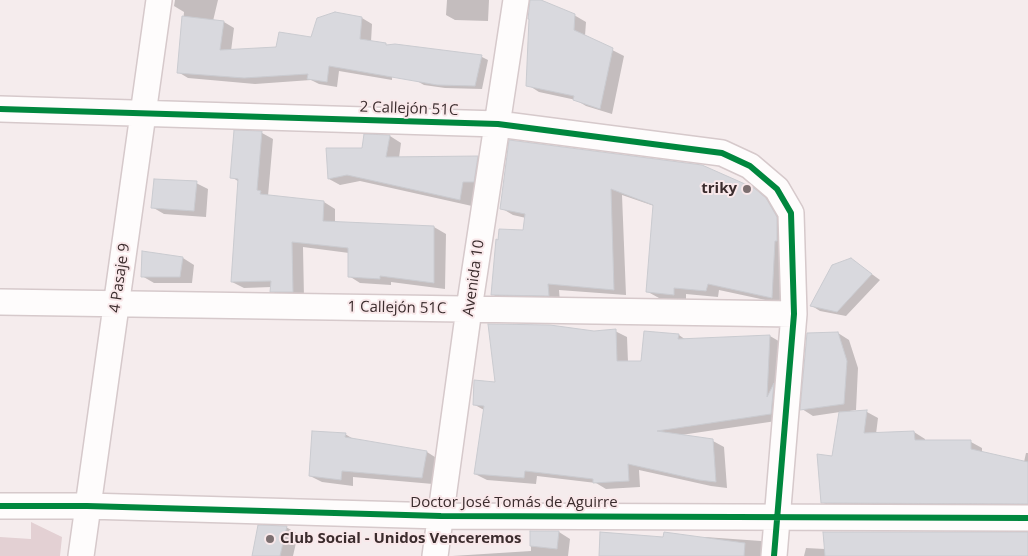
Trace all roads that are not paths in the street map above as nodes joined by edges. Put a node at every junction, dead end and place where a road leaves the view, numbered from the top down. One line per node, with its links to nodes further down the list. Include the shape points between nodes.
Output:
1 (159, 0): 4 (street, 4 Pasaje 9)
2 (516, 0): 5 (street, Avenida 10)
3 (0, 109): 4 (street, 2 Callejón 51C)
4 (143, 114): 5 (street, 2 Callejón 51C); 7 (street, 4 Pasaje 9)
5 (498, 124): 8 (street, Avenida 10); 9 (street, 2 Callejón 51C, via 722,154 750,166 777,189 791,213)
6 (0, 302): 7 (street, 1 Callejón 51C)
7 (116, 304): 8 (street, 1 Callejón 51C); 11 (street, 4 Pasaje 9)
8 (469, 309): 9 (street, 1 Callejón 51C); 12 (street, Avenida 10)
9 (794, 314): 13 (street)
10 (0, 506): 11 (street, Doctor José Tomás de Aguirre)
11 (87, 506): 12 (street, Doctor José Tomás de Aguirre); 15 (street, 4 Pasaje 9)
12 (441, 516): 13 (street, Doctor José Tomás de Aguirre); 16 (street, Avenida 10)
13 (777, 517): 14 (street, Doctor José Tomás de Aguirre); 17 (street)
14 (1028, 518)
15 (81, 556)
16 (435, 556)
17 (774, 556)

